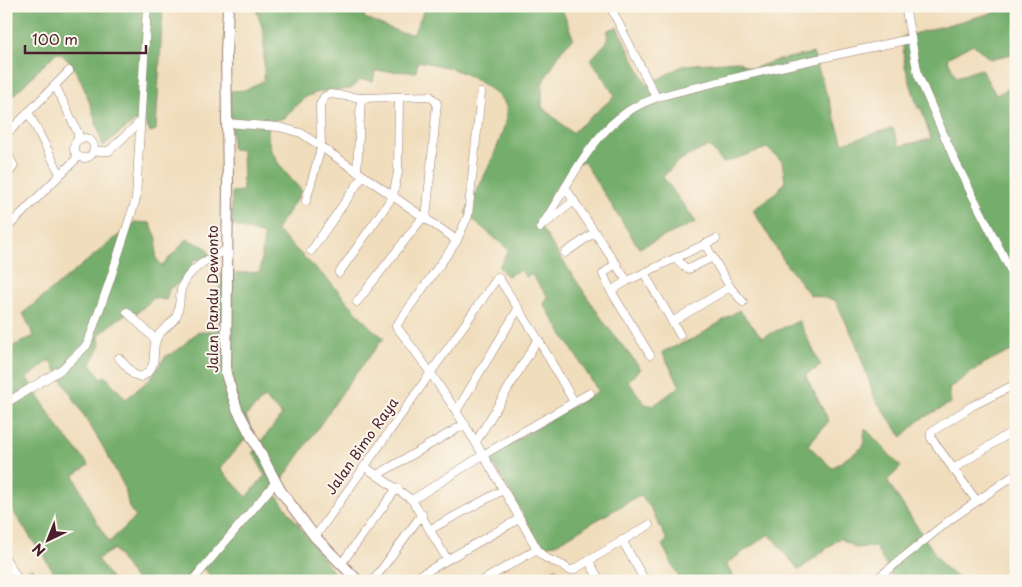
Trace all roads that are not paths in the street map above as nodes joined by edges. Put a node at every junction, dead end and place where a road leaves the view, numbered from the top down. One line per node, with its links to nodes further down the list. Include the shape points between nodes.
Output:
1 (148, 6): 13 (street)
2 (228, 6): 14 (street, Jalan Pandu Dewonto)
3 (610, 6): 11 (street)
4 (906, 6): 5 (street)
5 (910, 39): 11 (street); 43 (street, via 918,75 940,129)
6 (69, 71): 7 (street)
7 (56, 84): 12 (street); 16 (street, via 78,133)
8 (481, 93): 32 (street, via 468,216)
9 (361, 98): 10 (street); 17 (street, via 330,94 322,99); 22 (street)
10 (399, 98): 25 (street, via 398,172); 28 (street, via 430,96 437,102)
11 (656, 98): 24 (street, via 632,107 611,125 581,162)
12 (28, 112): 15 (street); 21 (street)
13 (139, 123): 19 (street, via 109,151); 61 (street, via 136,199 87,345 62,369)
14 (227, 123): 17 (street, via 292,129); 34 (street, Jalan Pandu Dewonto)
15 (6, 135)
16 (78, 140): 19 (street, via 90,140); 20 (street, via 74,151)
17 (321, 148): 22 (street); 26 (street)
18 (6, 152): 23 (street, via 14,166)
19 (94, 152): 20 (street, via 91,157)
20 (78, 157): 21 (street)
21 (60, 174): 29 (street)
22 (360, 174): 25 (street); 35 (street)
23 (6, 176)
24 (566, 189): 27 (street); 27 (street, via 540,228)
25 (393, 196): 28 (street); 40 (street)
26 (306, 201)
27 (574, 201): 30 (street)
28 (424, 218): 32 (street); 46 (street)
29 (8, 224)
30 (595, 232): 36 (street); 39 (street)
31 (716, 239): 33 (street)
32 (456, 242): 56 (street, via 396,326)
33 (705, 244): 37 (street); 38 (street)
34 (226, 250): 53 (street, via 210,257 192,272 182,288 177,316); 71 (street, Jalan Pandu Dewonto, via 226,374 237,408)
35 (311, 251)
36 (565, 253)
37 (676, 258): 38 (street, via 689,269); 41 (street)
38 (711, 258): 44 (street)
39 (616, 263): 42 (street); 45 (street, via 603,274)
40 (338, 273)
41 (644, 273): 42 (street); 50 (street)
42 (628, 281): 45 (street)
43 (1016, 281)
44 (730, 287): 47 (street); 50 (street)
45 (611, 291): 54 (street)
46 (357, 302)
47 (743, 302)
48 (518, 309): 52 (street); 56 (street, Jalan Bimo Raya, via 498,277); 62 (street)
49 (126, 312): 53 (street)
50 (672, 322): 51 (street)
51 (680, 335)
52 (538, 339): 60 (street); 65 (street)
53 (156, 340): 55 (street, via 152,366 144,376 133,374)
54 (650, 354)
55 (119, 358)
56 (431, 370): 62 (street); 67 (street, Jalan Bimo Raya)
57 (1014, 385): 59 (street); 68 (street, via 933,430 931,438)
58 (590, 393): 60 (street)
59 (1016, 395)
60 (574, 402): 66 (street)
61 (6, 403)
62 (457, 410): 63 (street)
63 (465, 424): 65 (street); 70 (street)
64 (1016, 429): 68 (street)
65 (476, 442): 66 (street)
66 (483, 455): 73 (street); 74 (street)
67 (364, 466): 70 (street); 80 (street, Jalan Bimo Raya)
68 (953, 469): 75 (street)
69 (1016, 474): 75 (street)
70 (377, 475): 72 (street)
71 (276, 482): 80 (street, Jalan Pandu Dewonto); 88 (street)
72 (397, 488): 74 (street); 86 (street)
73 (503, 490): 77 (street); 79 (street)
74 (412, 500): 76 (street)
75 (976, 500): 95 (street)
76 (422, 514): 79 (street); 90 (street)
77 (519, 519): 82 (street); 84 (street)
78 (649, 525): 81 (street)
79 (431, 529): 84 (street)
80 (315, 537): 86 (street, Jalan Pandu Dewonto)
81 (622, 540): 85 (street); 94 (street)
82 (537, 549): 85 (street, via 546,560 561,563 571,570); 92 (street)
83 (6, 559): 87 (street)
84 (447, 559): 91 (street)
85 (589, 561): 93 (street)
86 (341, 564): 89 (street, Jalan Pandu Dewonto)
87 (19, 581)
88 (192, 581)
89 (358, 581)
90 (373, 581)
91 (410, 581)
92 (482, 581)
93 (600, 581)
94 (646, 581)
95 (874, 581)

